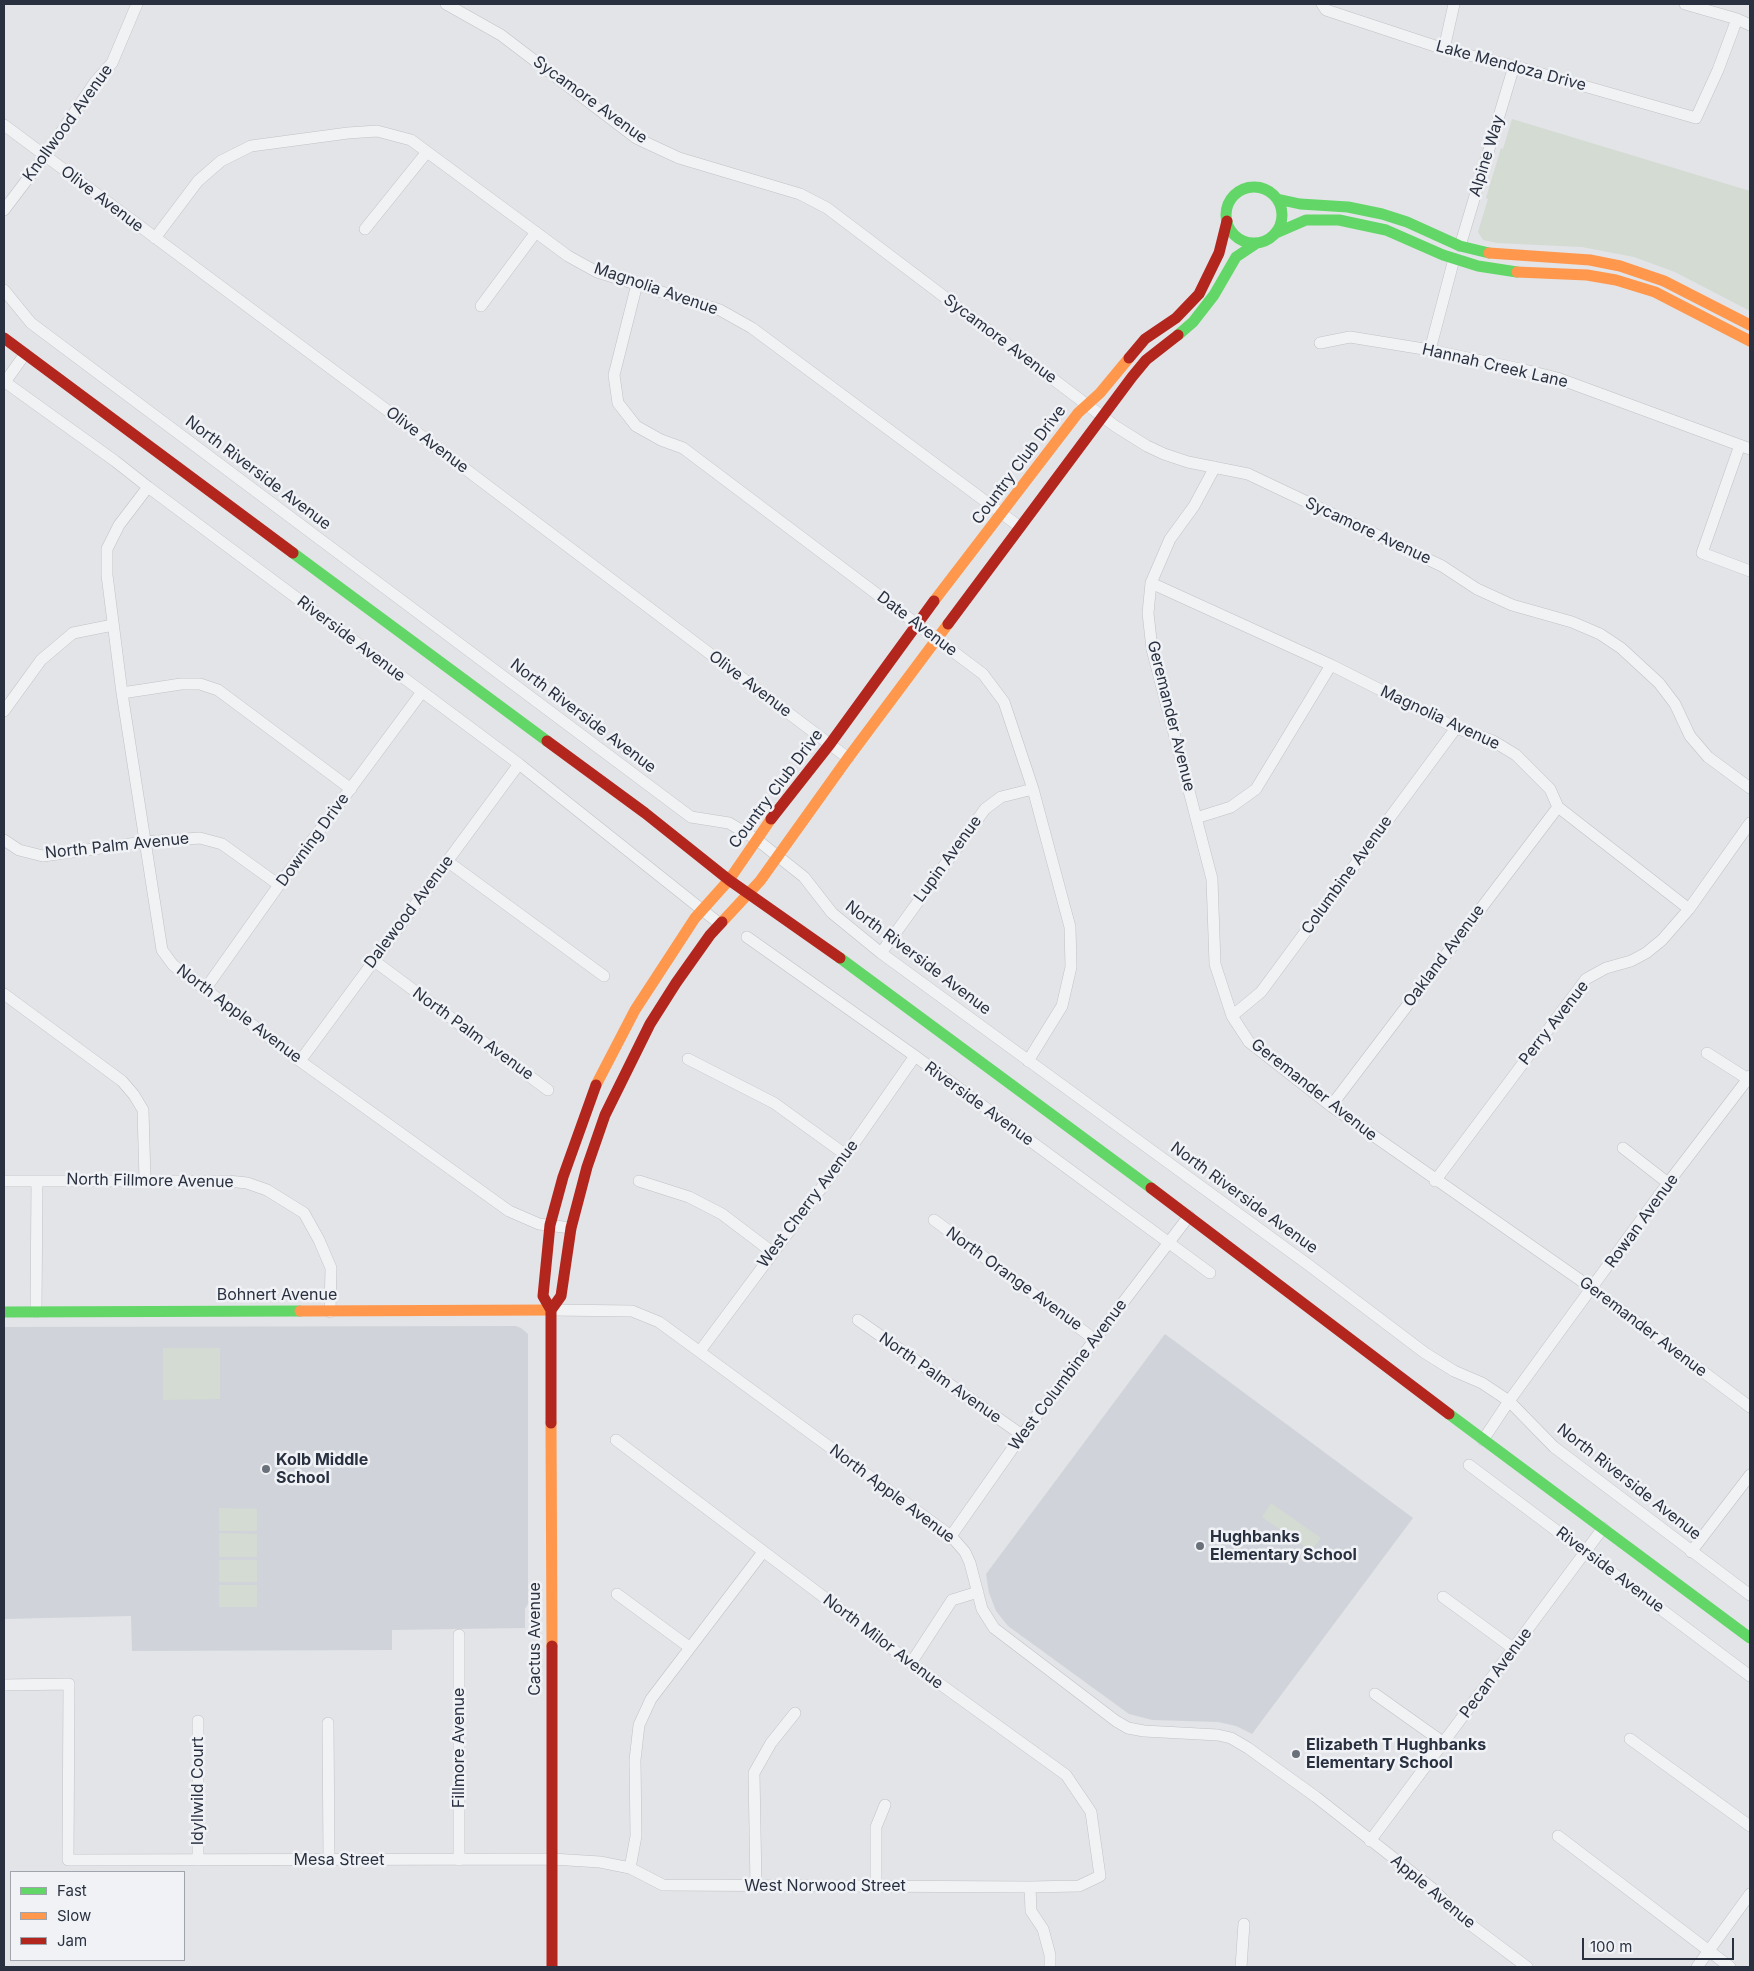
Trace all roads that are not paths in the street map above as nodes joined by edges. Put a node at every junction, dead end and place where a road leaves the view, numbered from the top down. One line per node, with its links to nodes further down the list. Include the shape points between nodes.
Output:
1 (137, 4): 12 (street, Knollwood Avenue, via 112,63 95,82)
2 (446, 4): 32 (street, Sycamore Avenue, via 501,35 636,138 679,158 800,194 827,208)
3 (1454, 4): 8 (street)
4 (1685, 4): 6 (street)
5 (1324, 7): 8 (street, Lake Mendoza Drive)
6 (1737, 19): 7 (street); 9 (street, Lake Mendoza Drive, via 1696,118)
7 (1750, 25)
8 (1444, 49): 9 (street, Lake Mendoza Drive)
9 (1514, 66): 21 (street, Alpine Way)
10 (4, 125): 12 (street, Olive Avenue)
11 (427, 152): 16 (street); 17 (street, Magnolia Avenue); 19 (street, Magnolia Avenue, via 411,140 377,131 251,146 221,161 198,181)
12 (45, 156): 14 (street, Knollwood Avenue); 19 (street, Olive Avenue)
13 (1277, 199): 15 (main road, via 1260,188 1241,191 1228,205); 18 (main road, via 1282,215); 21 (main road, via 1288,203 1348,206 1377,212)
14 (4, 210)
15 (1227, 221): 20 (main road, via 1237,238); 32 (main road, Country Club Drive, via 1219,252 1199,294 1176,318 1145,339)
16 (366, 229)
17 (536, 232): 23 (street, Magnolia Avenue, via 568,256 597,272); 25 (street)
18 (1276, 233): 20 (main road); 22 (main road, via 1311,219 1356,222 1396,233)
19 (155, 238): 49 (street, Olive Avenue)
20 (1257, 243): 33 (main road, via 1236,257 1205,309 1146,360)
21 (1460, 246): 26 (main road, via 1497,255 1590,260 1620,266 1664,281)
22 (1454, 260): 28 (main road, via 1501,270 1587,275 1627,282 1655,292); 30 (street)
23 (637, 284): 37 (street, Magnolia Avenue, via 720,310 752,328); 41 (street, Date Avenue, via 614,375 618,403 636,426 683,448)
24 (4, 290): 58 (street, North Riverside Avenue, via 31,324 691,817 729,823)
25 (482, 306)
26 (1750, 325)
27 (4, 338): 31 (main road)
28 (1750, 341)
29 (1320, 343): 30 (street, Hannah Creek Lane, via 1350,337)
30 (1430, 350): 34 (street, Hannah Creek Lane, via 1557,378)
31 (25, 354): 36 (street, Riverside Avenue, via 5,382); 63 (main road, via 645,813)
32 (1087, 405): 33 (street, Sycamore Avenue); 37 (main road, Country Club Drive)
33 (1103, 417): 35 (street, Sycamore Avenue, via 1130,437 1164,454); 38 (main road)
34 (1745, 447): 39 (street, via 1702,553)
35 (1214, 467): 40 (street, Geremander Avenue, via 1194,506 1170,539); 53 (street, Sycamore Avenue, via 1248,474 1269,483 1442,566 1476,589 1512,606 1572,622 1600,634 1621,648 1659,683 1675,704 1690,736 1708,757)
36 (148, 487): 42 (street, North Apple Avenue, via 119,525 108,549 107,575); 45 (street, Riverside Avenue)
37 (1002, 514): 38 (street, Magnolia Avenue); 41 (main road, Country Club Drive)
38 (1020, 526): 43 (main road)
39 (1750, 570)
40 (1151, 583): 44 (street, Magnolia Avenue); 56 (street, Geremander Avenue, via 1148,613 1152,649)
41 (917, 624): 43 (street, Date Avenue); 49 (main road, Country Club Drive)
42 (113, 625): 46 (street, North Apple Avenue); 47 (street, via 73,633 41,660)
43 (936, 639): 50 (main road); 54 (street, Date Avenue, via 984,674 1004,702)
44 (1331, 665): 48 (street, Magnolia Avenue); 56 (street, via 1256,789 1231,807)
45 (422, 692): 51 (street, Riverside Avenue); 52 (street, Downing Drive)
46 (122, 693): 52 (street, via 181,684 200,684 218,690); 60 (street, North Apple Avenue)
47 (4, 711)
48 (1456, 728): 55 (street, Magnolia Avenue, via 1493,741 1516,755 1550,789); 75 (street, Columbine Avenue, via 1261,992)
49 (830, 744): 50 (street, Olive Avenue); 58 (main road, Country Club Drive)
50 (848, 758): 61 (main road)
51 (519, 764): 62 (street, Dalewood Avenue); 67 (street, Riverside Avenue)
52 (351, 788): 64 (street, Downing Drive)
53 (1750, 788)
54 (1033, 789): 70 (street, Lupin Avenue, via 1000,797 985,809); 80 (street, Date Avenue, via 1070,927 1071,966 1062,1006)
55 (1558, 807): 66 (street, Magnolia Avenue); 83 (street, Oakland Avenue)
56 (1196, 818): 75 (street, Geremander Avenue, via 1212,879 1215,964)
57 (1750, 823): 66 (street, Perry Avenue)
58 (756, 839): 61 (street, North Riverside Avenue); 63 (main road, Country Club Drive)
59 (4, 840): 60 (street, North Palm Avenue, via 19,850 43,856)
60 (144, 842): 64 (street, North Palm Avenue, via 200,838 222,844); 73 (street, North Apple Avenue, via 162,950 173,964)
61 (778, 856): 65 (main road); 70 (street, North Riverside Avenue, via 804,877 832,913)
62 (447, 861): 71 (street, Dalewood Avenue); 72 (street)
63 (729, 880): 65 (main road); 67 (main road, Country Club Drive)
64 (279, 886): 73 (street, Downing Drive)
65 (749, 894): 68 (main road); 92 (main road)
66 (1689, 908): 89 (street, Perry Avenue, via 1662,940 1646,953 1586,979)
67 (702, 910): 68 (street, Riverside Avenue); 94 (main road, Country Club Drive, via 635,1010 595,1086)
68 (720, 924): 95 (main road, via 676,982 624,1075 587,1167)
69 (747, 937): 77 (street, Riverside Avenue)
70 (881, 953): 80 (street, North Riverside Avenue)
71 (373, 960): 79 (street, Dalewood Avenue); 82 (street, North Palm Avenue)
72 (604, 976)
73 (206, 988): 79 (street, North Apple Avenue)
74 (4, 994): 88 (street, via 122,1081 134,1095 143,1110)
75 (1232, 1016): 83 (street, Geremander Avenue, via 1249,1042)
76 (1707, 1053): 81 (street)
77 (915, 1056): 85 (street, West Cherry Avenue); 96 (street, Riverside Avenue)
78 (688, 1058): 85 (street, via 774,1104)
79 (300, 1060): 94 (street, North Apple Avenue, via 509,1211 539,1224)
80 (1028, 1060): 107 (street, North Riverside Avenue, via 1425,1353)
81 (1749, 1077): 91 (street, Rowan Avenue)
82 (548, 1090)
83 (1331, 1106): 89 (street, Geremander Avenue)
84 (1623, 1148): 91 (street)
85 (846, 1155): 97 (street, West Cherry Avenue)
86 (4, 1180): 87 (street, North Fillmore Avenue)
87 (38, 1180): 88 (street, North Fillmore Avenue); 102 (street)
88 (144, 1180): 103 (street, North Fillmore Avenue, via 247,1183 267,1190 304,1213 330,1268)
89 (1435, 1180): 99 (street, Geremander Avenue)
90 (639, 1181): 97 (street, via 689,1197 722,1214)
91 (1668, 1183): 99 (street, Rowan Avenue)
92 (1189, 1216): 96 (street, West Columbine Avenue); 111 (main road)
93 (934, 1220): 105 (street, North Orange Avenue)
94 (550, 1225): 95 (street, North Apple Avenue); 100 (main road, Country Club Drive, via 543,1296)
95 (571, 1228): 100 (main road, via 561,1296)
96 (1167, 1243): 98 (street, Riverside Avenue); 105 (street, West Columbine Avenue)
97 (772, 1252): 106 (street, West Cherry Avenue)
98 (1210, 1273)
99 (1593, 1289): 107 (street, Rowan Avenue); 108 (street, Geremander Avenue)
100 (551, 1310): 103 (main road, Bohnert Avenue); 106 (street, North Apple Avenue, via 632,1311 659,1322); 141 (main road, Cactus Avenue)
101 (4, 1312): 102 (main road, Bohnert Avenue)
102 (36, 1312): 103 (main road, Bohnert Avenue)
103 (330, 1312)
104 (858, 1320): 109 (street, North Palm Avenue)
105 (1094, 1339): 109 (street, West Columbine Avenue)
106 (700, 1351): 115 (street, North Apple Avenue)
107 (1509, 1401): 111 (street, Rowan Avenue); 118 (street, North Riverside Avenue, via 1554,1448)
108 (1750, 1407)
109 (1022, 1435): 115 (street, West Columbine Avenue)
110 (616, 1440): 116 (street, North Milor Avenue)
111 (1483, 1440): 114 (main road)
112 (1469, 1465): 117 (street, Riverside Avenue)
113 (1750, 1475): 118 (street)
114 (1603, 1528): 117 (street, Pecan Avenue); 124 (main road)
115 (951, 1536): 119 (street, North Apple Avenue, via 965,1552)
116 (764, 1552): 125 (street); 127 (street, North Milor Avenue)
117 (1586, 1552): 126 (street, Pecan Avenue); 128 (street, Riverside Avenue)
118 (1691, 1552): 121 (street, North Riverside Avenue)
119 (978, 1592): 127 (street, via 952,1600); 136 (street, North Apple Avenue, via 982,1610 994,1628 1116,1721 1144,1732 1232,1738)
120 (617, 1594): 125 (street)
121 (1750, 1595)
122 (1443, 1597): 126 (street)
123 (459, 1636): 144 (street, Fillmore Avenue)
124 (1750, 1638)
125 (689, 1647): 145 (street, via 651,1699 639,1725 634,1760 636,1836)
126 (1514, 1649): 135 (street, Pecan Avenue)
127 (911, 1664): 146 (street, North Milor Avenue, via 1066,1775 1091,1812)
128 (1750, 1676)
129 (4, 1685): 142 (street, Mesa Street, via 69,1684 68,1860)
130 (1375, 1694): 135 (street)
131 (794, 1713): 147 (street, via 754,1773)
132 (198, 1721): 142 (street, Idyllwild Court)
133 (328, 1723): 143 (street)
134 (1630, 1740): 138 (street)
135 (1444, 1743): 140 (street, Pecan Avenue)
136 (1316, 1797): 140 (street, Apple Avenue)
137 (885, 1806): 148 (street, via 876,1827)
138 (1750, 1826)
139 (1558, 1836): 152 (street)
140 (1370, 1841): 156 (street, Apple Avenue, via 1433,1889 1459,1916)
141 (552, 1859): 144 (street, Mesa Street); 145 (street, West Norwood Street, via 600,1862); 153 (main road, Cactus Avenue)
142 (198, 1860): 143 (street, Mesa Street)
143 (329, 1860): 144 (street, Mesa Street)
144 (459, 1860)
145 (630, 1868): 147 (street, West Norwood Street, via 663,1885)
146 (1100, 1876): 149 (street, West Norwood Street, via 1079,1886)
147 (756, 1886): 148 (street, West Norwood Street)
148 (876, 1887): 149 (street, West Norwood Street)
149 (1030, 1887): 154 (street, via 1031,1911 1043,1929)
150 (1750, 1894): 152 (street)
151 (1244, 1924): 155 (street)
152 (1709, 1952): 157 (street); 158 (street)
153 (552, 1967)
154 (1050, 1967)
155 (1241, 1967)
156 (1527, 1967)
157 (1697, 1967)
158 (1730, 1967)

